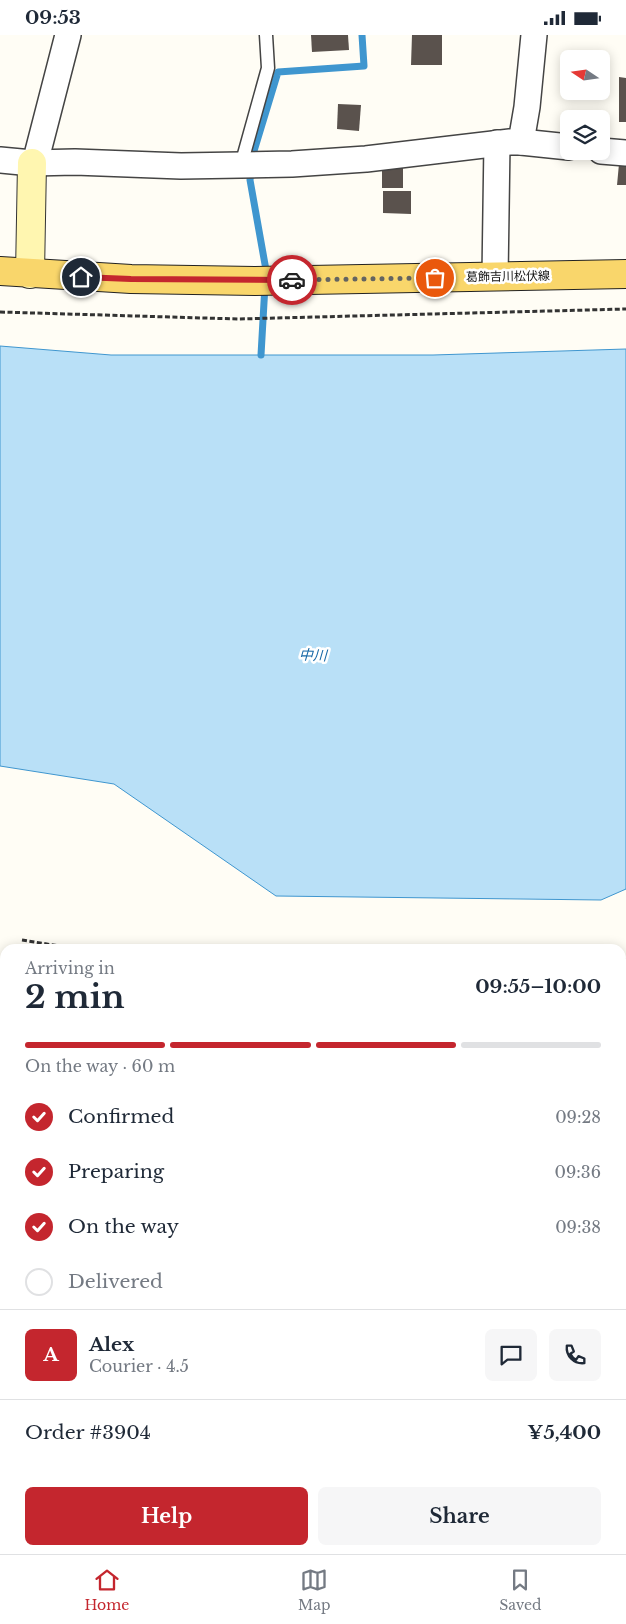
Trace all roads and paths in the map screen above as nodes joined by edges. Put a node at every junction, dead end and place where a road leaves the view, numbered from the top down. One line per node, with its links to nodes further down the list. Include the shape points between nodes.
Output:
1 (68, 35): 10 (street)
2 (266, 35): 11 (lane, via 268,68)
3 (534, 35): 4 (street)
4 (521, 142): 5 (street); 6 (street)
5 (497, 143): 11 (street, via 366,159); 15 (street)
6 (560, 146)
7 (610, 152): 8 (street)
8 (626, 153)
9 (0, 161): 10 (street)
10 (34, 163): 11 (street); 13 (street)
11 (241, 165)
12 (0, 271): 13 (main road, 葛飾吉川松伏線)
13 (30, 274): 15 (main road, 葛飾吉川松伏線, via 255,281)
14 (626, 274): 15 (main road, 葛飾吉川松伏線)
15 (495, 277)
16 (626, 309): 17 (path, via 238,319)
17 (0, 312)
18 (22, 940): 19 (path)
19 (47, 944)

